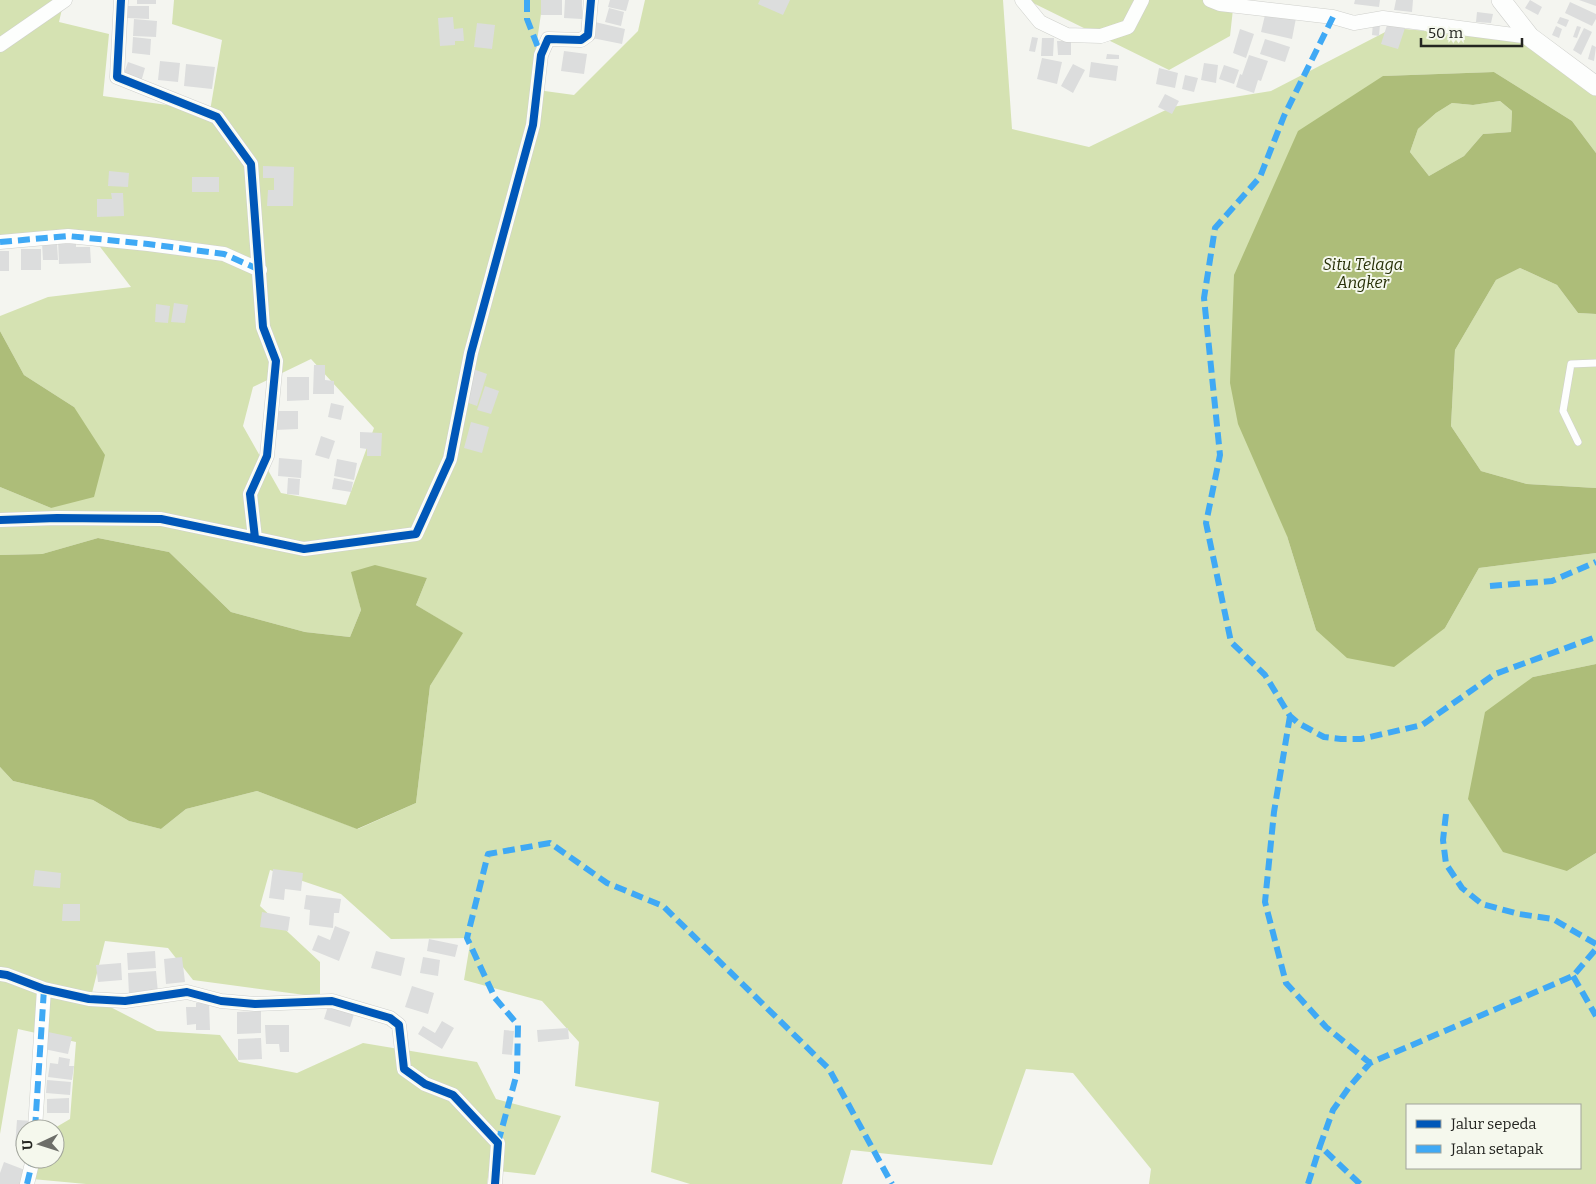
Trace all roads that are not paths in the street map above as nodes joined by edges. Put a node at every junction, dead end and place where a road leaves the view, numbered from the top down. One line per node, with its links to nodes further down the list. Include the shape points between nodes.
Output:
1 (65, 0): 9 (street)
2 (121, 0): 12 (street, via 118,77 217,117 251,164)
3 (591, 0): 16 (street, via 588,35 581,40 548,39 541,55 533,125 471,352 450,458 416,534 304,549)
4 (1022, 0): 5 (street, via 1040,22 1067,35 1101,36 1128,27)
5 (1142, 0)
6 (1210, 0): 8 (street, via 1220,4 1333,17 1354,23 1383,18)
7 (1501, 0): 8 (street)
8 (1530, 37): 10 (street)
9 (0, 44)
10 (1596, 86)
11 (0, 242): 12 (street, via 68,236 148,244 224,254)
12 (260, 270): 16 (street, via 263,328 276,362 267,456 250,494)
13 (1596, 363): 14 (lane, via 1571,364 1563,411)
14 (1578, 442)
15 (0, 520): 16 (street, via 161,520)
16 (255, 538)
17 (0, 974): 18 (street)
18 (44, 989): 19 (street); 22 (street, via 89,999 125,1001 187,992 221,1001 255,1004 332,1001 390,1018 399,1025 404,1069 426,1084 453,1095 498,1143)
19 (36, 1119)
20 (31, 1169): 21 (street)
21 (27, 1184)
22 (495, 1184)

